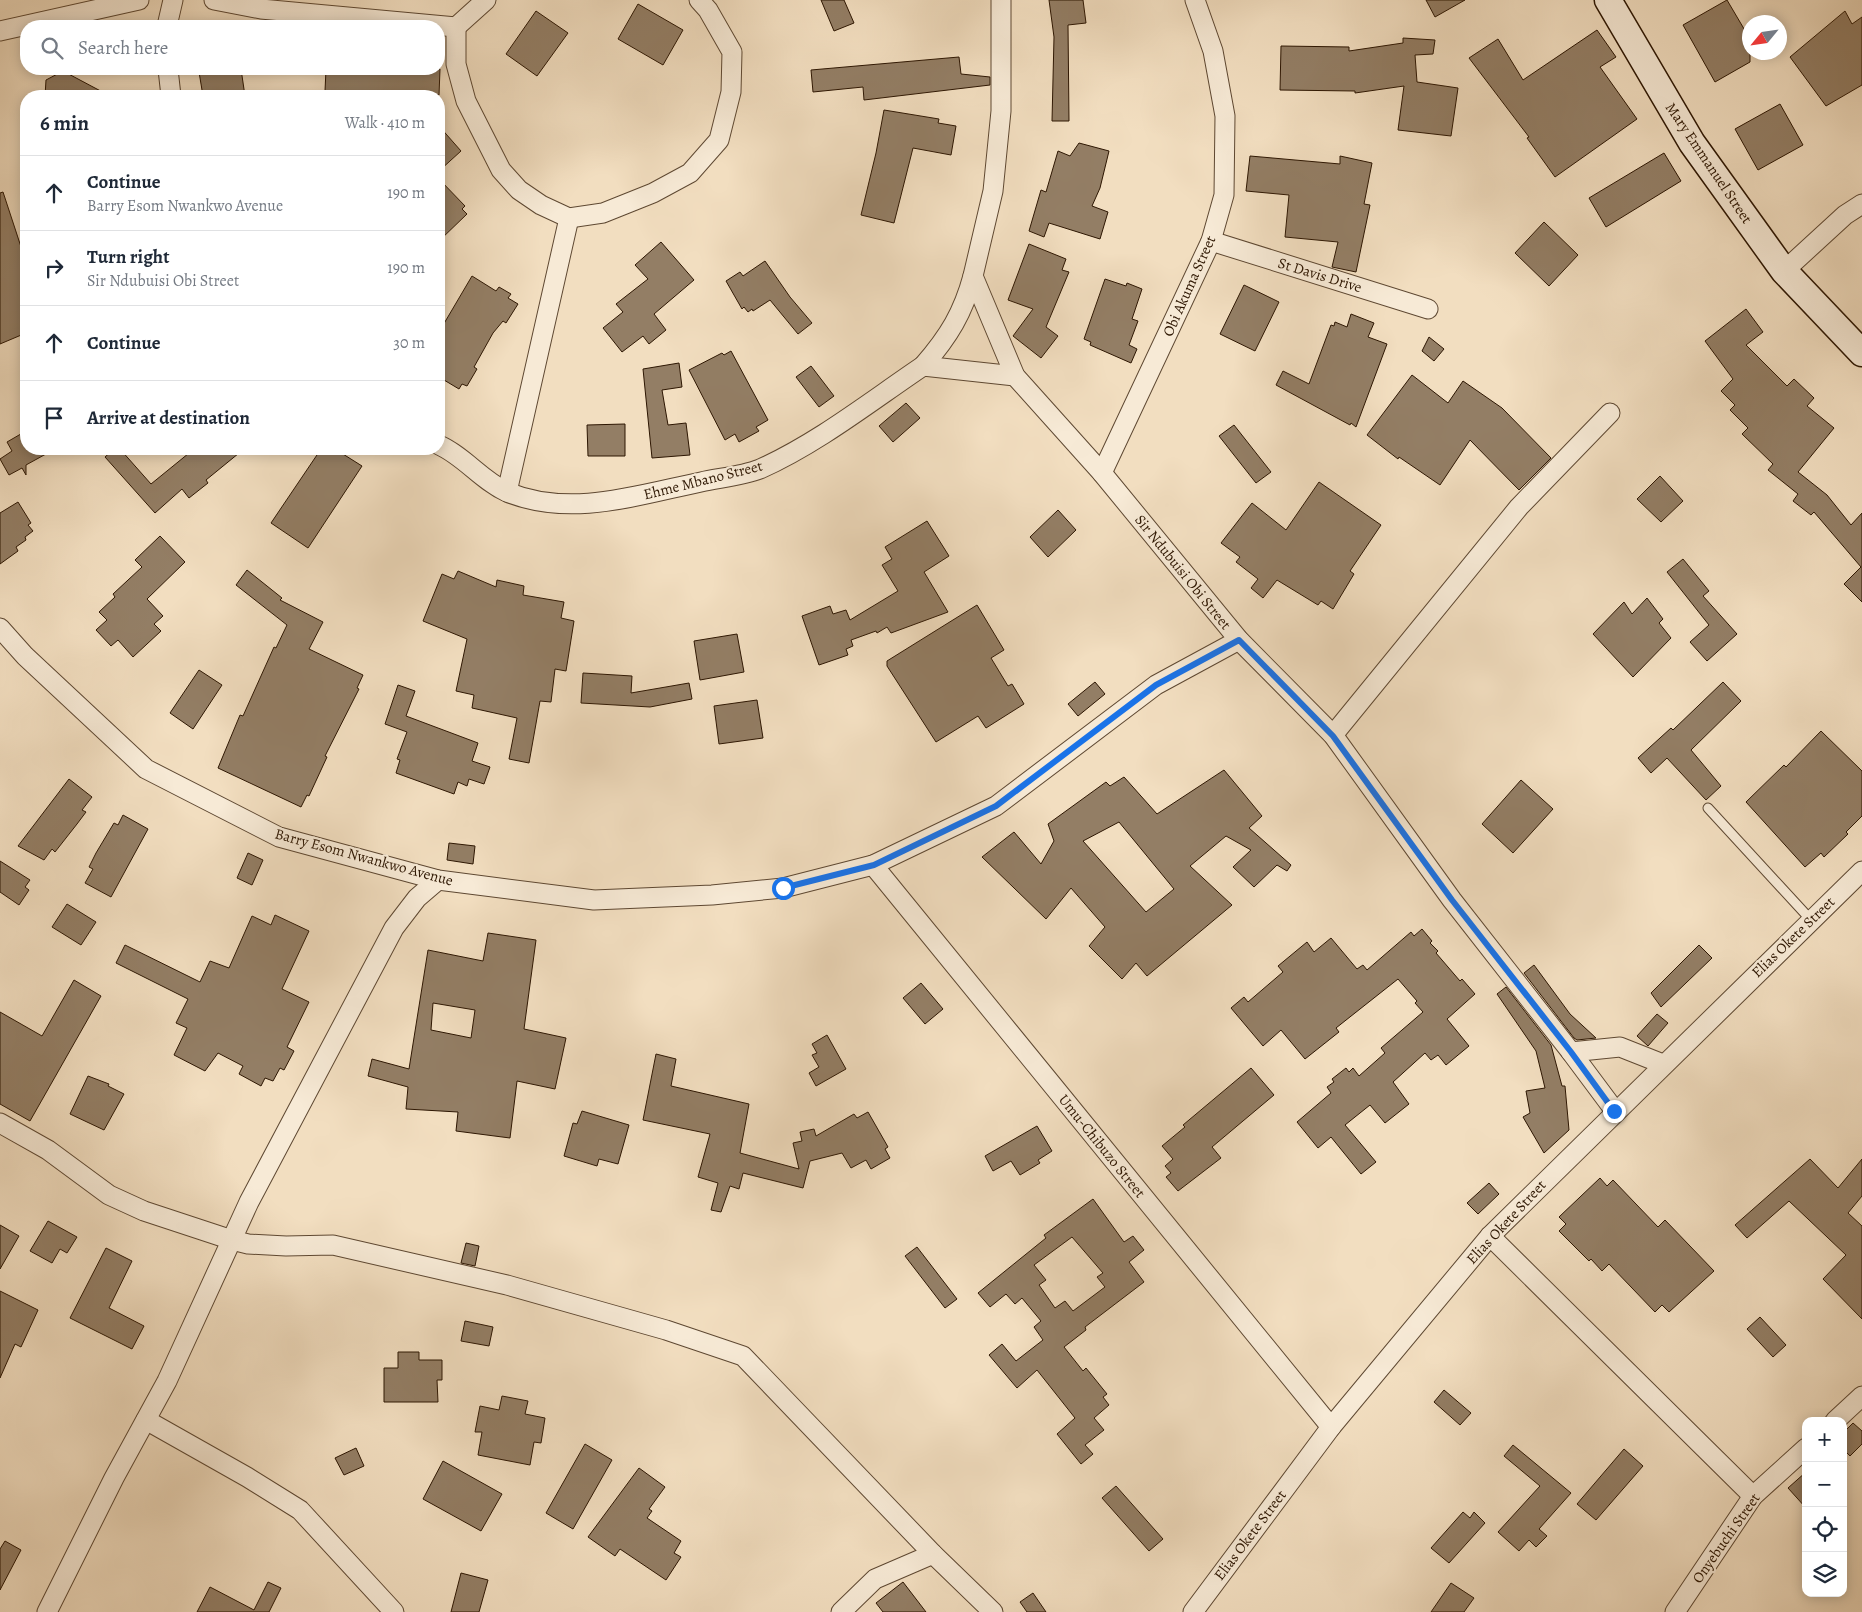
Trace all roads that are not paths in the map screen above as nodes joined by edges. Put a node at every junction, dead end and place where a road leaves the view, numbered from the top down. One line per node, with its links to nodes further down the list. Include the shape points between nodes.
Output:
1 (139, 0): 9 (street)
2 (173, 0): 10 (street)
3 (214, 0): 11 (street, via 261,10)
4 (486, 0): 14 (street)
5 (699, 0): 19 (street, via 732,52 731,92 719,140 690,172 653,193 603,213)
6 (1001, 0): 22 (street, Ehme Mbano Street, via 1001,111 993,190)
7 (1195, 0): 20 (street, Obi Akuma Street, via 1213,51 1225,116 1224,195)
8 (1608, 0): 21 (street, Mary Emmanuel Street, via 1692,143)
9 (52, 20)
10 (168, 20)
11 (376, 20)
12 (445, 26): 14 (street)
13 (20, 27): 15 (street)
14 (456, 27): 19 (street, via 456,64 466,101 501,170 519,190)
15 (0, 32)
16 (169, 75): 17 (street)
17 (170, 90)
18 (1862, 204): 21 (street)
19 (569, 218): 30 (street)
20 (1211, 241): 23 (street, St Davis Drive); 29 (street, Obi Akuma Street)
21 (1784, 271): 24 (street, Mary Emmanuel Street)
22 (973, 276): 25 (street, Ehme Mbano Street, via 957,323); 26 (street, Sir Ndubuisi Obi Street)
23 (1428, 309)
24 (1862, 353)
25 (923, 366): 26 (street); 30 (street, Ehme Mbano Street, via 814,440 758,470 610,501 560,505)
26 (1015, 376): 29 (street, Sir Ndubuisi Obi Street)
27 (1610, 413): 33 (street, via 1519,507)
28 (445, 448): 30 (street, Ehme Mbano Street)
29 (1102, 473): 32 (street, Sir Ndubuisi Obi Street)
30 (507, 492)
31 (0, 628): 37 (street, Barry Esom Nwankwo Avenue, via 25,656 146,769 279,837)
32 (1239, 640): 33 (street, Sir Ndubuisi Obi Street); 35 (street, Barry Esom Nwankwo Avenue, via 1156,685 996,806)
33 (1333, 736): 39 (street, Sir Ndubuisi Obi Street, via 1452,900)
34 (1708, 808): 38 (lane)
35 (874, 865): 37 (street, Barry Esom Nwankwo Avenue, via 783,888 594,900); 48 (street, Umu-Chibuzo Street)
36 (1862, 870): 38 (street, Elias Okete Street)
37 (438, 880): 44 (street, via 417,898 394,928)
38 (1811, 920): 40 (street, Elias Okete Street)
39 (1571, 1052): 40 (street, via 1620,1047); 41 (street, Sir Ndubuisi Obi Street)
40 (1663, 1064): 41 (street, Elias Okete Street)
41 (1614, 1111): 43 (street, Elias Okete Street)
42 (0, 1123): 44 (street, via 48,1150 109,1195 144,1211)
43 (1490, 1236): 48 (street, Elias Okete Street); 50 (street)
44 (232, 1240): 47 (street, via 168,1381); 51 (street, via 286,1246 333,1245 507,1285 666,1330 743,1356)
45 (1862, 1396): 46 (street)
46 (1839, 1417)
47 (146, 1420): 52 (street); 53 (street, via 300,1510)
48 (1331, 1426): 56 (street, Elias Okete Street)
49 (1802, 1452): 50 (street, Onyebuchi Street)
50 (1753, 1496): 57 (street, Onyebuchi Street)
51 (933, 1554): 54 (street, via 875,1579); 55 (street)
52 (49, 1609)
53 (394, 1612)
54 (841, 1612)
55 (993, 1612)
56 (1193, 1612)
57 (1675, 1612)

